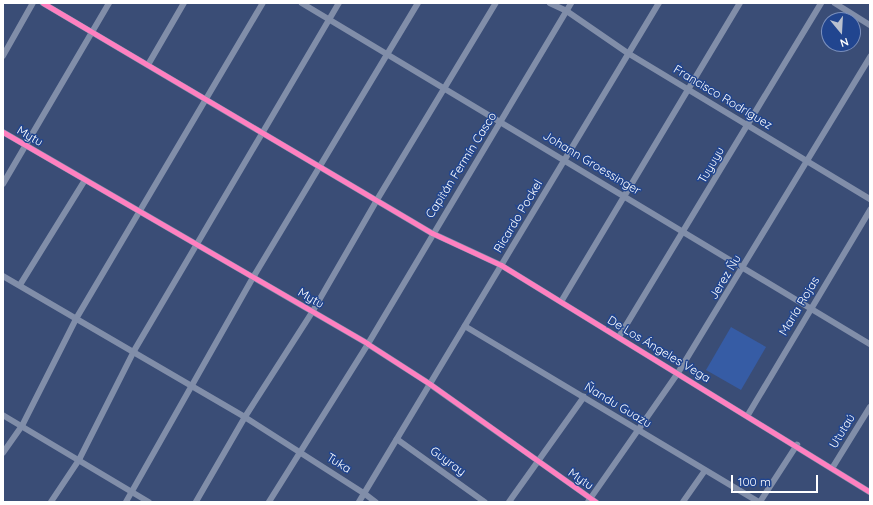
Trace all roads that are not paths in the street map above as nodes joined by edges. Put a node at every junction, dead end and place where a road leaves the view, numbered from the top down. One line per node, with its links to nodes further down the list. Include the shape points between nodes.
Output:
1 (33, 3): 22 (street)
2 (43, 3): 19 (street, De Los Ángeles Vega)
3 (109, 3): 19 (street)
4 (184, 3): 24 (street)
5 (263, 3): 27 (street)
6 (302, 3): 17 (street, Johann Groessinger)
7 (339, 3): 17 (street)
8 (418, 3): 21 (street)
9 (496, 3): 25 (street)
10 (550, 3): 16 (street, Francisco Rodríguez)
11 (571, 3): 16 (street, Capitán Fermín Casco)
12 (659, 3): 20 (street, Ricardo Pockel)
13 (740, 3): 26 (street)
14 (821, 3): 29 (street, Tuyuyu)
15 (835, 3): 18 (street)
16 (567, 11): 20 (street, Francisco Rodríguez); 28 (street, Capitán Fermín Casco)
17 (329, 19): 21 (street, Johann Groessinger); 31 (street)
18 (870, 25)
19 (92, 32): 24 (street, De Los Ángeles Vega); 32 (street)
20 (628, 53): 26 (street, Francisco Rodríguez); 33 (street, Ricardo Pockel)
21 (388, 54): 25 (street, Johann Groessinger); 35 (street)
22 (3, 56)
23 (870, 56): 34 (street, Jerez Ñu)
24 (148, 65): 27 (street, De Los Ángeles Vega)
25 (445, 88): 28 (street, Johann Groessinger); 40 (street)
26 (687, 88): 29 (street, Francisco Rodríguez); 38 (street)
27 (206, 100): 31 (street, De Los Ángeles Vega); 42 (street)
28 (501, 122): 33 (street, Johann Groessinger); 44 (street, Capitán Fermín Casco)
29 (748, 125): 34 (street, Francisco Rodríguez); 43 (street, Tuyuyu)
30 (3, 132): 32 (street, Mytu)
31 (263, 134): 35 (street, De Los Ángeles Vega); 45 (street)
32 (27, 146): 36 (street, Mytu); 37 (street)
33 (564, 159): 38 (street, Johann Groessinger); 46 (street, Ricardo Pockel)
34 (806, 160): 39 (street, Francisco Rodríguez); 47 (street, Jerez Ñu)
35 (320, 167): 40 (street, De Los Ángeles Vega); 49 (street)
36 (85, 180): 42 (street, Mytu); 50 (street)
37 (3, 184)
38 (624, 195): 43 (street, Johann Groessinger); 51 (street)
39 (870, 199)
40 (377, 200): 44 (street, De Los Ángeles Vega); 53 (street)
41 (870, 210): 52 (street, María Rojas)
42 (140, 212): 45 (street, Mytu); 54 (street)
43 (684, 232): 47 (street, Johann Groessinger); 56 (street, Tuyuyu)
44 (432, 233): 46 (street, De Los Ángeles Vega); 57 (street, Capitán Fermín Casco)
45 (197, 246): 49 (street, Mytu); 59 (street)
46 (501, 265): 51 (street, De Los Ángeles Vega); 55 (street, Ricardo Pockel)
47 (743, 269): 52 (street, Johann Groessinger); 60 (street, Jerez Ñu)
48 (3, 276): 50 (street, Tuka)
49 (254, 276): 53 (street, Mytu); 62 (street)
50 (20, 286): 54 (street, Tuka)
51 (561, 302): 56 (street, De Los Ángeles Vega)
52 (810, 308): 58 (street, Johann Groessinger); 66 (street, María Rojas)
53 (313, 311): 57 (street, Mytu); 67 (street)
54 (76, 319): 59 (street, Tuka); 68 (street)
55 (465, 326): 61 (street, Ricardo Pockel); 63 (street, Ñandu Guazu)
56 (619, 337): 60 (street, De Los Ángeles Vega)
57 (368, 344): 61 (street, Mytu); 73 (street, Capitán Fermín Casco)
58 (870, 344)
59 (134, 351): 62 (street, Tuka); 74 (street)
60 (678, 373): 66 (street, De Los Ángeles Vega); 69 (street, Jerez Ñu)
61 (430, 384): 70 (street, Ricardo Pockel); 75 (street, Mytu)
62 (192, 387): 67 (street, Tuka); 78 (street)
63 (584, 398): 69 (street, Ñandu Guazu); 75 (street)
64 (870, 407): 76 (street, Ututaú)
65 (3, 415): 68 (street)
66 (748, 415): 71 (street, De Los Ángeles Vega)
67 (245, 417): 73 (street, Tuka); 85 (street)
68 (22, 426): 72 (street); 74 (street)
69 (639, 431): 77 (street, Ñandu Guazu); 81 (street, Jerez Ñu)
70 (397, 439): 80 (street, Ricardo Pockel); 89 (street, Guyray)
71 (797, 445): 76 (street, De Los Ángeles Vega); 92 (street)
72 (3, 453)
73 (302, 453): 80 (street, Tuka); 86 (street, Capitán Fermín Casco)
74 (79, 460): 78 (street); 82 (street)
75 (538, 461): 81 (street, Mytu); 90 (street)
76 (833, 467): 79 (street, De Los Ángeles Vega)
77 (705, 470): 91 (street); 92 (street, Ñandu Guazu)
78 (132, 492): 83 (street); 84 (street)
79 (870, 492)
80 (364, 493): 87 (street, Ricardo Pockel); 88 (street, Tuka)
81 (592, 501)
82 (51, 502)
83 (126, 502)
84 (149, 502)
85 (196, 502)
86 (269, 502)
87 (359, 502)
88 (376, 502)
89 (485, 502)
90 (509, 502)
91 (682, 502)
92 (760, 502)

